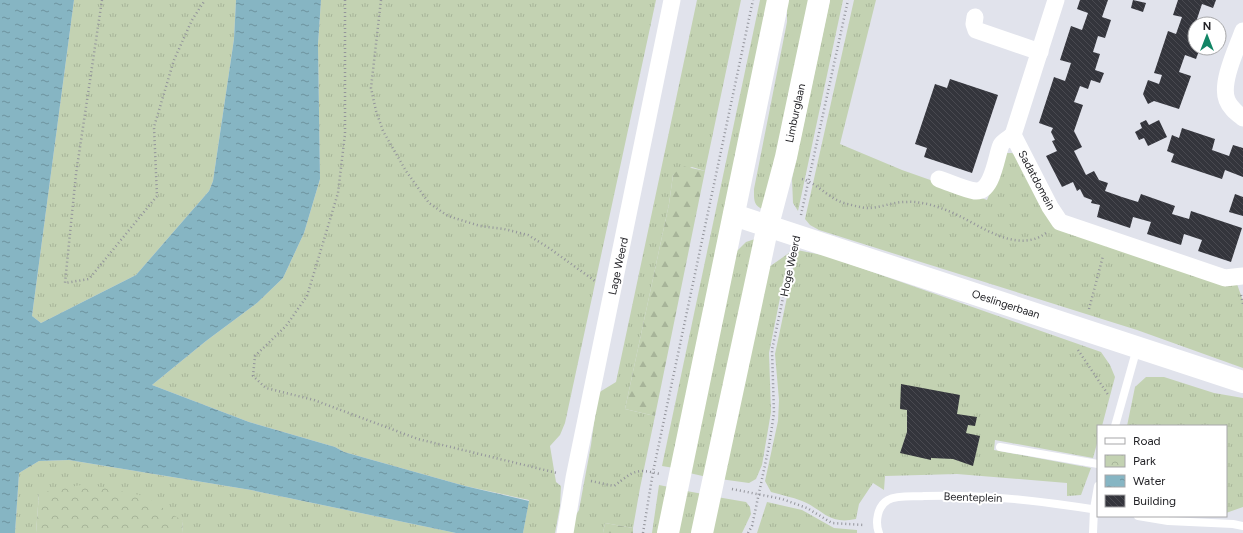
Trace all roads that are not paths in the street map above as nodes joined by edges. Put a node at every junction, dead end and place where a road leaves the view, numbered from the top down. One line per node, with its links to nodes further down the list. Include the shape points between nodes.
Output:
1 (672, 0): 24 (street, Lage Weerd, via 574,478)
2 (778, 0): 11 (main road)
3 (819, 0): 12 (main road, Limburglaan, via 786,157)
4 (1056, 0): 7 (street)
5 (975, 18): 7 (street, via 976,30)
6 (1243, 31): 8 (street, via 1225,88 1226,99 1233,110)
7 (1040, 52): 9 (street)
8 (1243, 118)
9 (1013, 135): 10 (street, via 1002,143 991,177 983,189 976,191); 13 (street, Sadatdomein, via 1060,222 1225,278)
10 (939, 179)
11 (734, 215): 12 (main road, Oeslingerbaan); 25 (main road)
12 (768, 225): 14 (main road, Oeslingerbaan); 26 (main road)
13 (1243, 276)
14 (1137, 346): 15 (main road, Oeslingerbaan); 16 (lane)
15 (1243, 382)
16 (1115, 425)
17 (1000, 447): 18 (lane)
18 (1097, 464)
19 (1097, 498): 20 (lane)
20 (1096, 509): 23 (lane, Beenteplein, via 1002,497 900,497 888,500 880,508); 27 (lane)
21 (1144, 517): 22 (lane)
22 (1243, 526)
23 (878, 530)
24 (565, 533)
25 (668, 533)
26 (702, 533)
27 (1093, 533)

